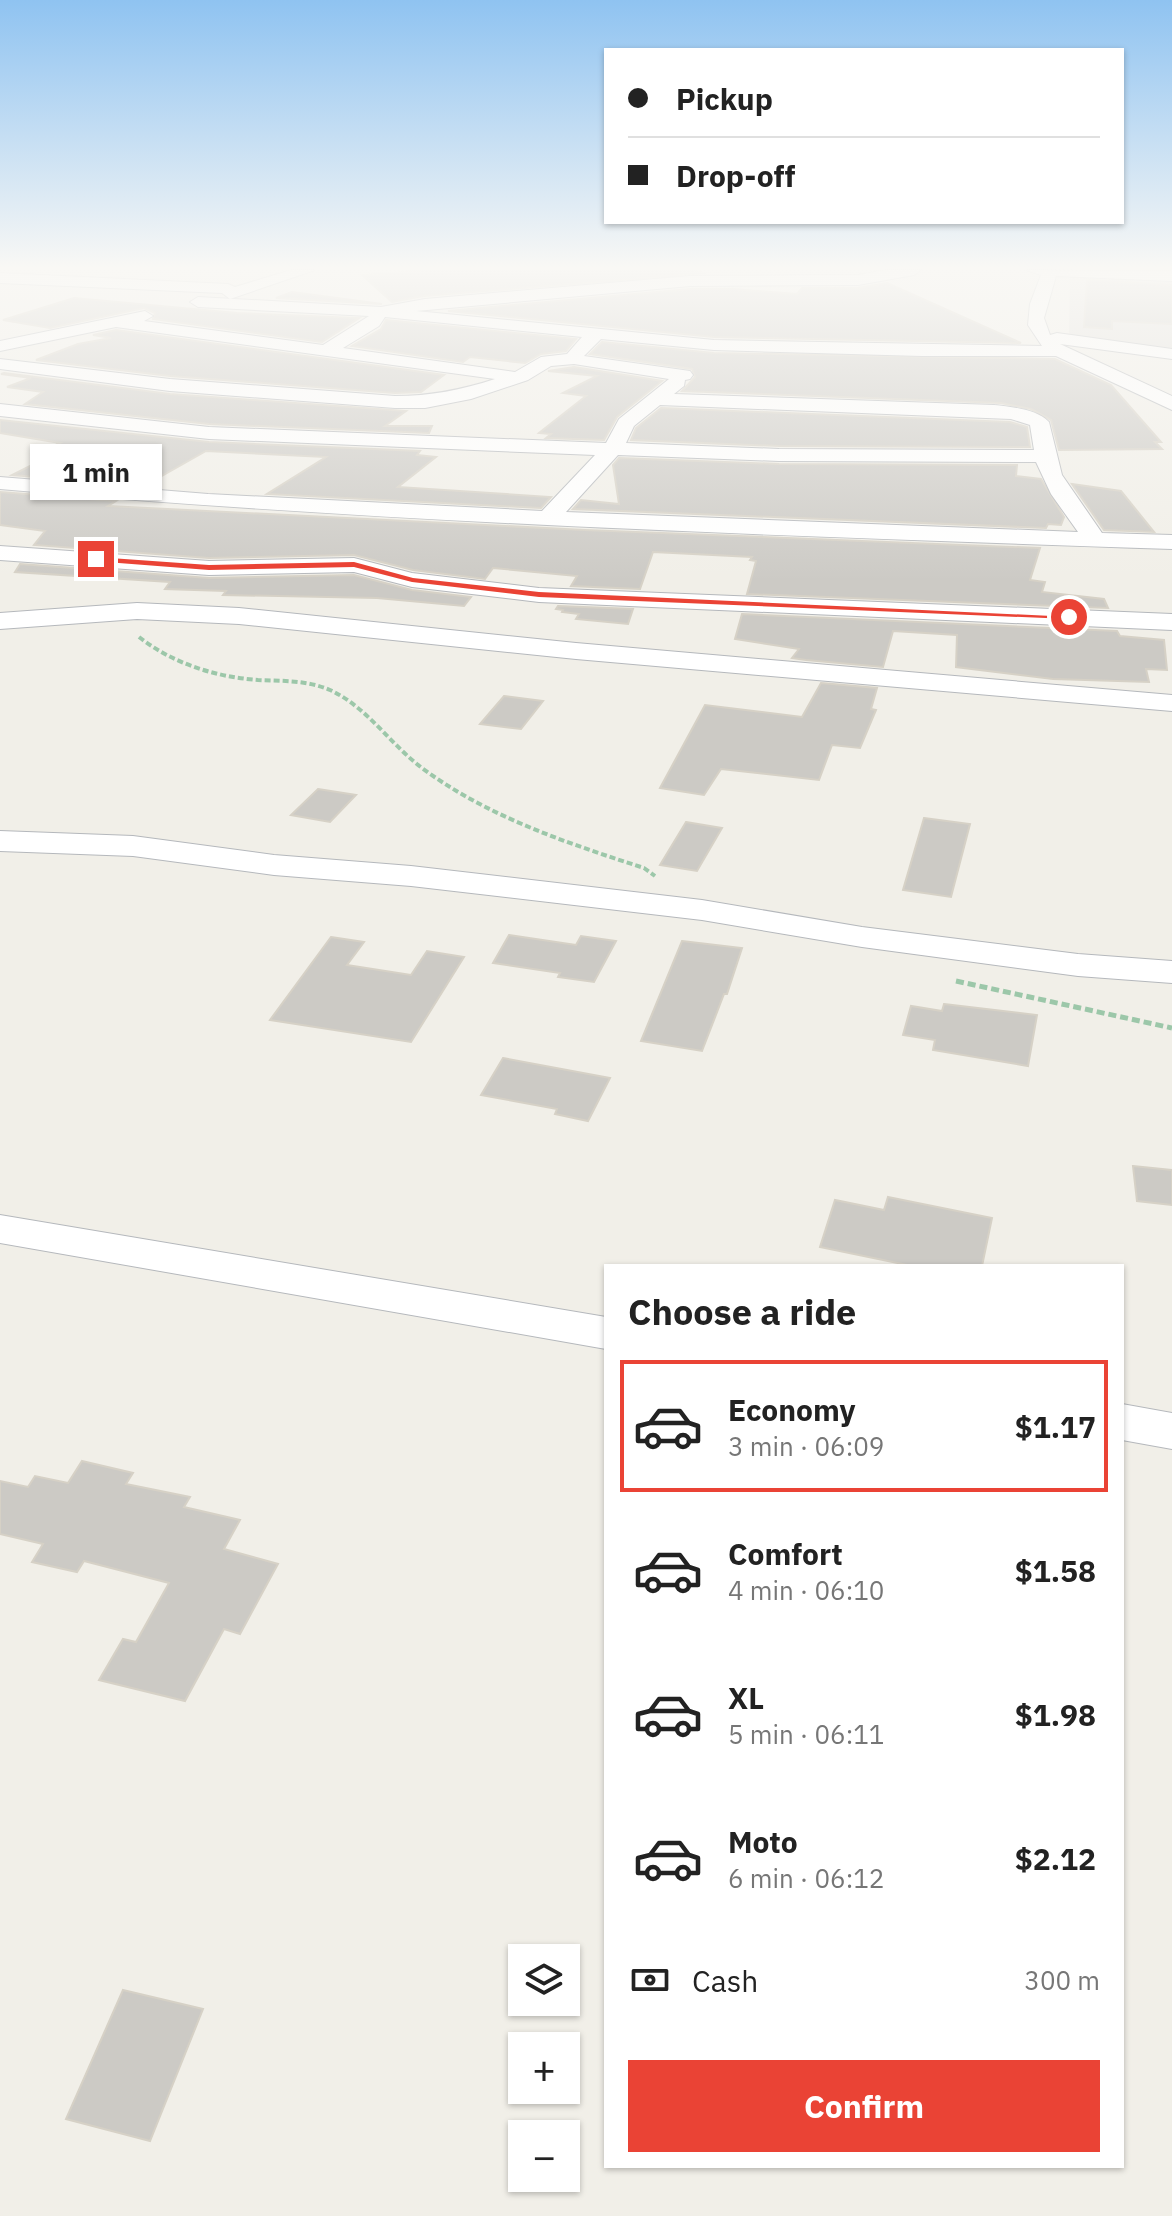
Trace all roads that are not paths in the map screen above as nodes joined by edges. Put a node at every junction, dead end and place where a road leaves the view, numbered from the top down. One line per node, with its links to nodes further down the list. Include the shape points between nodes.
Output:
1 (76, 373): 7 (street, via 395,402 464,395)
2 (501, 373): 7 (street)
3 (526, 373): 7 (street)
4 (668, 373): 6 (street)
5 (1108, 373): 9 (street)
6 (684, 375): 8 (street)
7 (522, 376)
8 (658, 399): 11 (street, via 626,423); 12 (street, via 1014,413 1039,422)
9 (1172, 404)
10 (0, 410): 11 (street, via 209,433)
11 (613, 448): 12 (street); 14 (street)
12 (1045, 456): 15 (street, via 1057,486)
13 (0, 483): 14 (street, via 142,497)
14 (549, 517): 15 (street)
15 (1095, 539): 16 (street)
16 (1172, 542)
17 (0, 553): 19 (street, via 209,568 354,565 412,580 539,595)
18 (0, 621): 20 (street, via 137,611 285,620)
19 (1172, 622)
20 (1172, 703)
21 (0, 841): 22 (street, via 133,846 411,876 702,910 1078,965)
22 (1172, 972)
23 (0, 1229): 24 (street)
24 (604, 1333)
25 (1124, 1422): 26 (street)
26 (1172, 1431)

